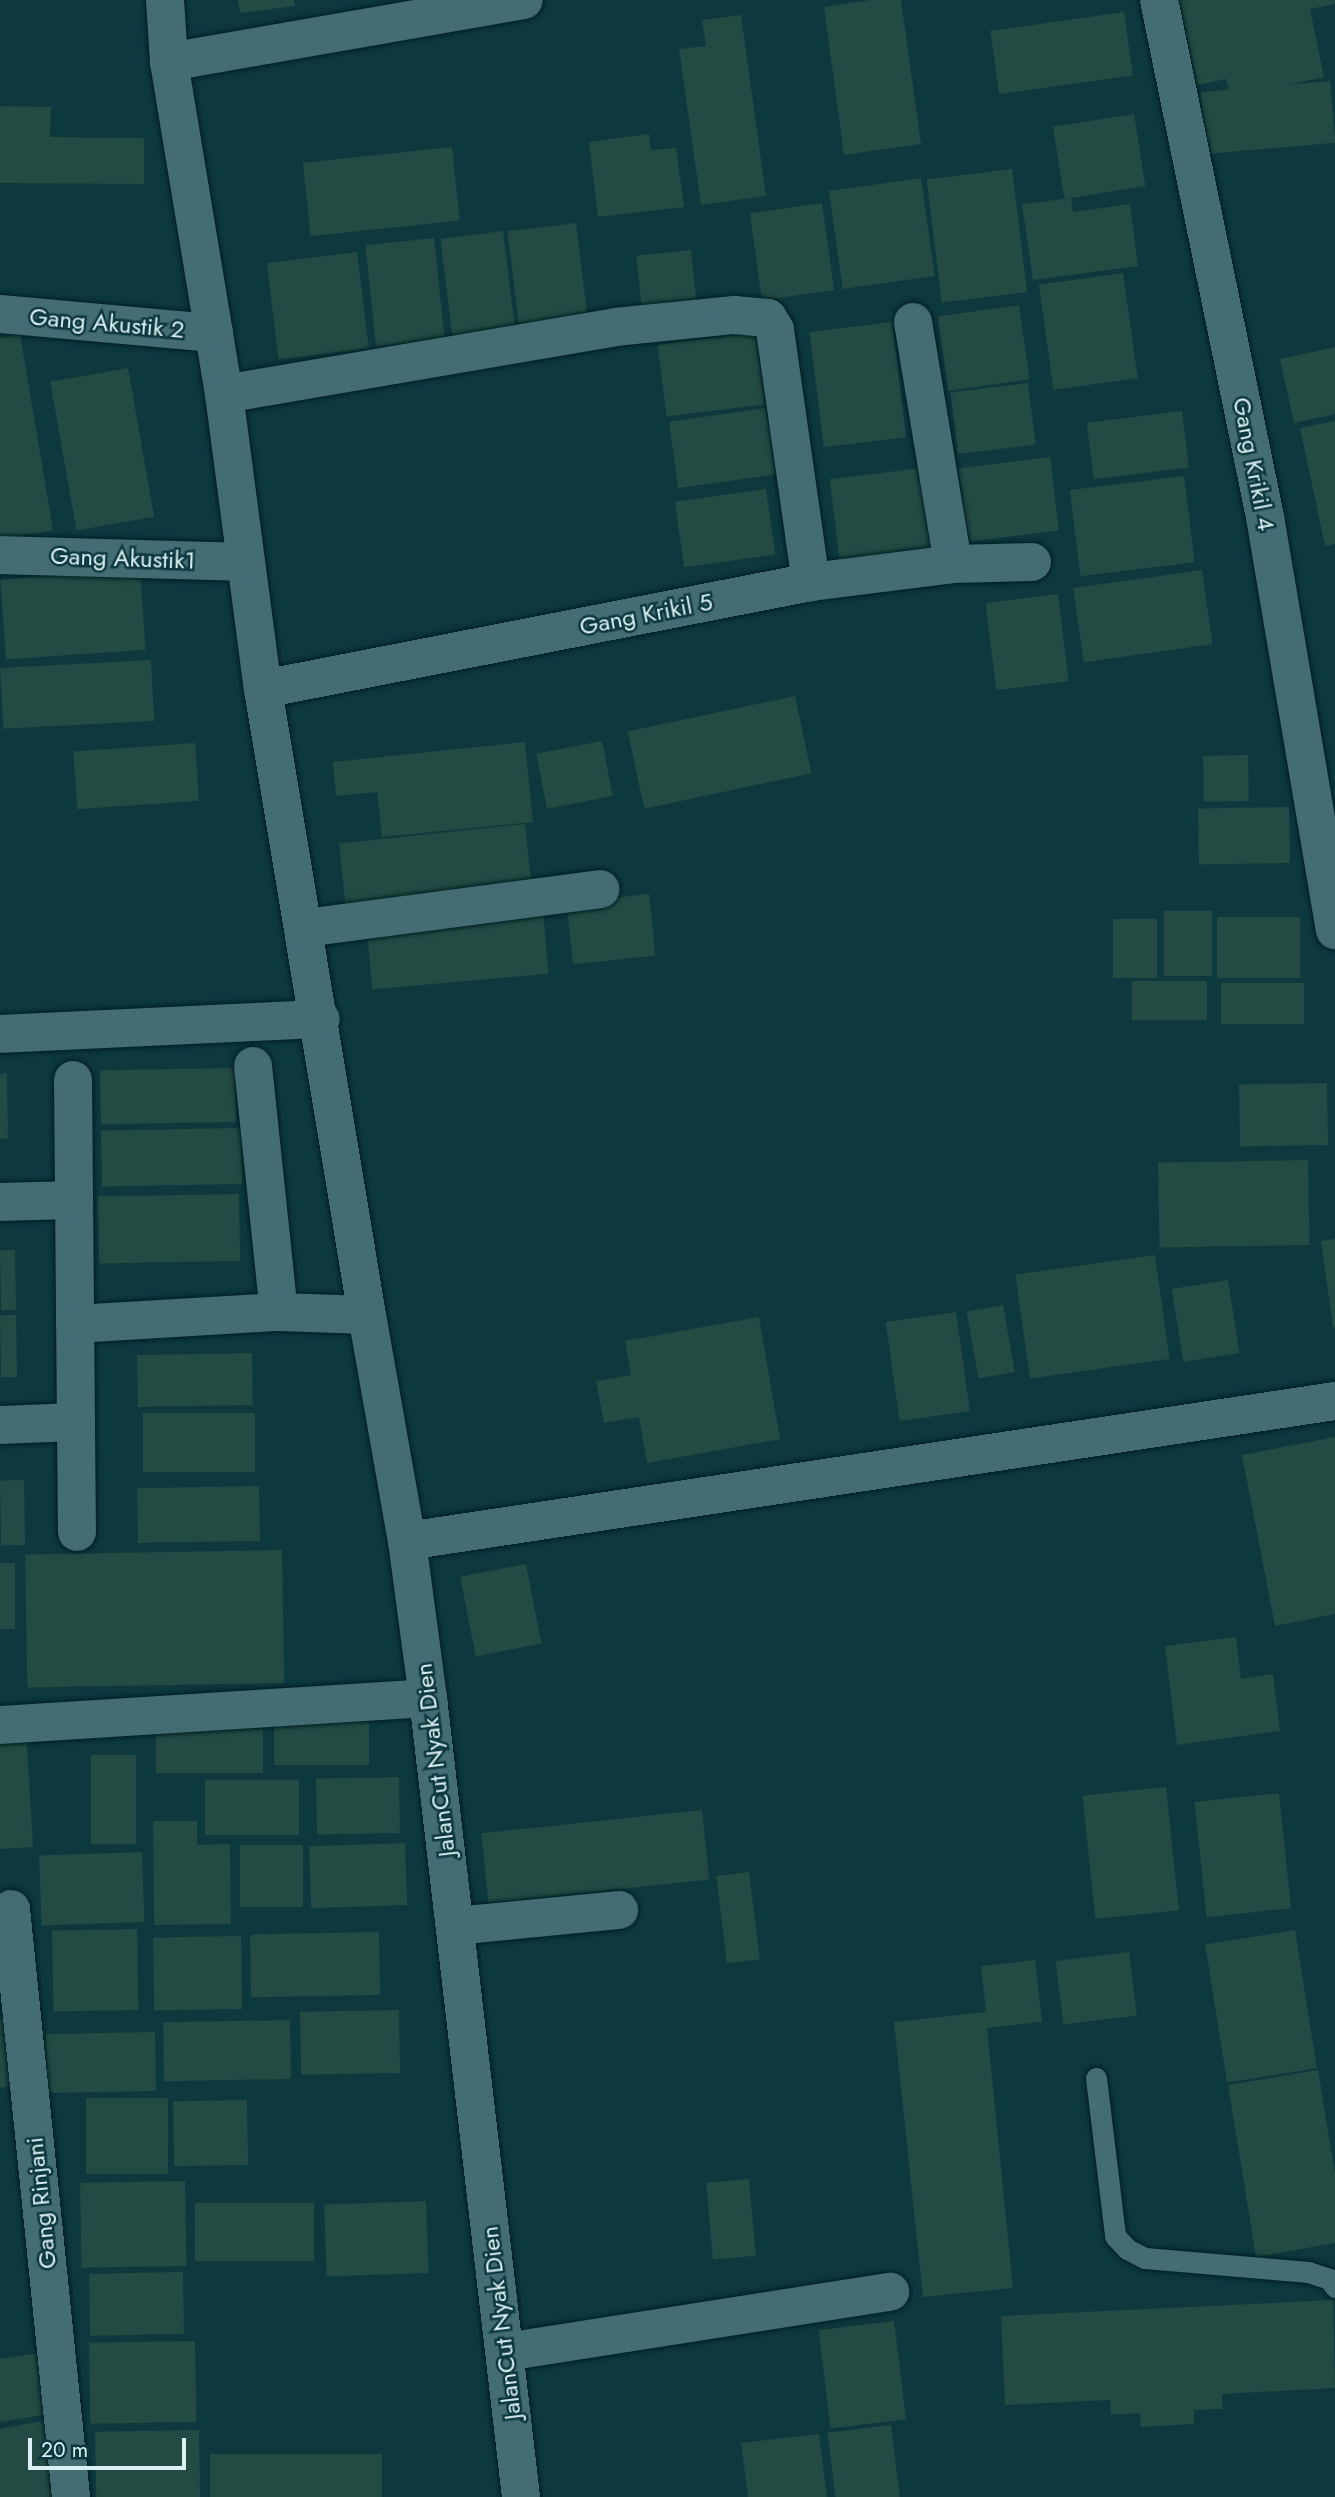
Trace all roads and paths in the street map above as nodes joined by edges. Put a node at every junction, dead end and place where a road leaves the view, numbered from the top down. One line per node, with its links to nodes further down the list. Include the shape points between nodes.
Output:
1 (165, 0): 4 (street, JalanCut Nyak Dien)
2 (524, 0): 4 (street)
3 (1159, 0): 17 (street, Gang Krikil 4, via 1265,517)
4 (169, 62): 7 (street, JalanCut Nyak Dien)
5 (0, 314): 7 (street, Gang Akustik 2)
6 (913, 322): 12 (street)
7 (214, 333): 8 (street, JalanCut Nyak Dien)
8 (225, 394): 10 (street, JalanCut Nyak Dien); 13 (street, via 615,327 734,315 768,318 775,330)
9 (0, 555): 10 (street, Gang Akustik1)
10 (246, 562): 14 (street, JalanCut Nyak Dien)
11 (1032, 562): 12 (street, Gang Krikil 5)
12 (953, 564): 13 (street, Gang Krikil 5)
13 (811, 582): 14 (street, Gang Krikil 5)
14 (263, 689): 16 (street, JalanCut Nyak Dien)
15 (600, 889): 16 (street)
16 (305, 928): 18 (street, JalanCut Nyak Dien)
17 (1335, 930)
18 (321, 1019): 19 (street); 25 (street, JalanCut Nyak Dien)
19 (0, 1034)
20 (253, 1066): 24 (street)
21 (73, 1080): 22 (street)
22 (74, 1200): 23 (street); 26 (street)
23 (0, 1202)
24 (279, 1312): 25 (street); 26 (street)
25 (367, 1315): 31 (street, JalanCut Nyak Dien)
26 (75, 1324): 28 (street)
27 (1335, 1401): 31 (street)
28 (75, 1422): 29 (street); 30 (street)
29 (0, 1425)
30 (76, 1532)
31 (407, 1541): 32 (street, JalanCut Nyak Dien)
32 (428, 1698): 33 (street); 36 (street, JalanCut Nyak Dien)
33 (0, 1725)
34 (11, 1909): 41 (street, Gang Rinjani)
35 (619, 1910): 36 (street)
36 (455, 1926): 40 (street, JalanCut Nyak Dien)
37 (1096, 2078): 38 (lane, via 1115,2236 1127,2249 1145,2258 1308,2272 1329,2279)
38 (1335, 2287)
39 (891, 2291): 40 (street)
40 (505, 2352): 42 (street, JalanCut Nyak Dien)
41 (71, 2497)
42 (521, 2497)

